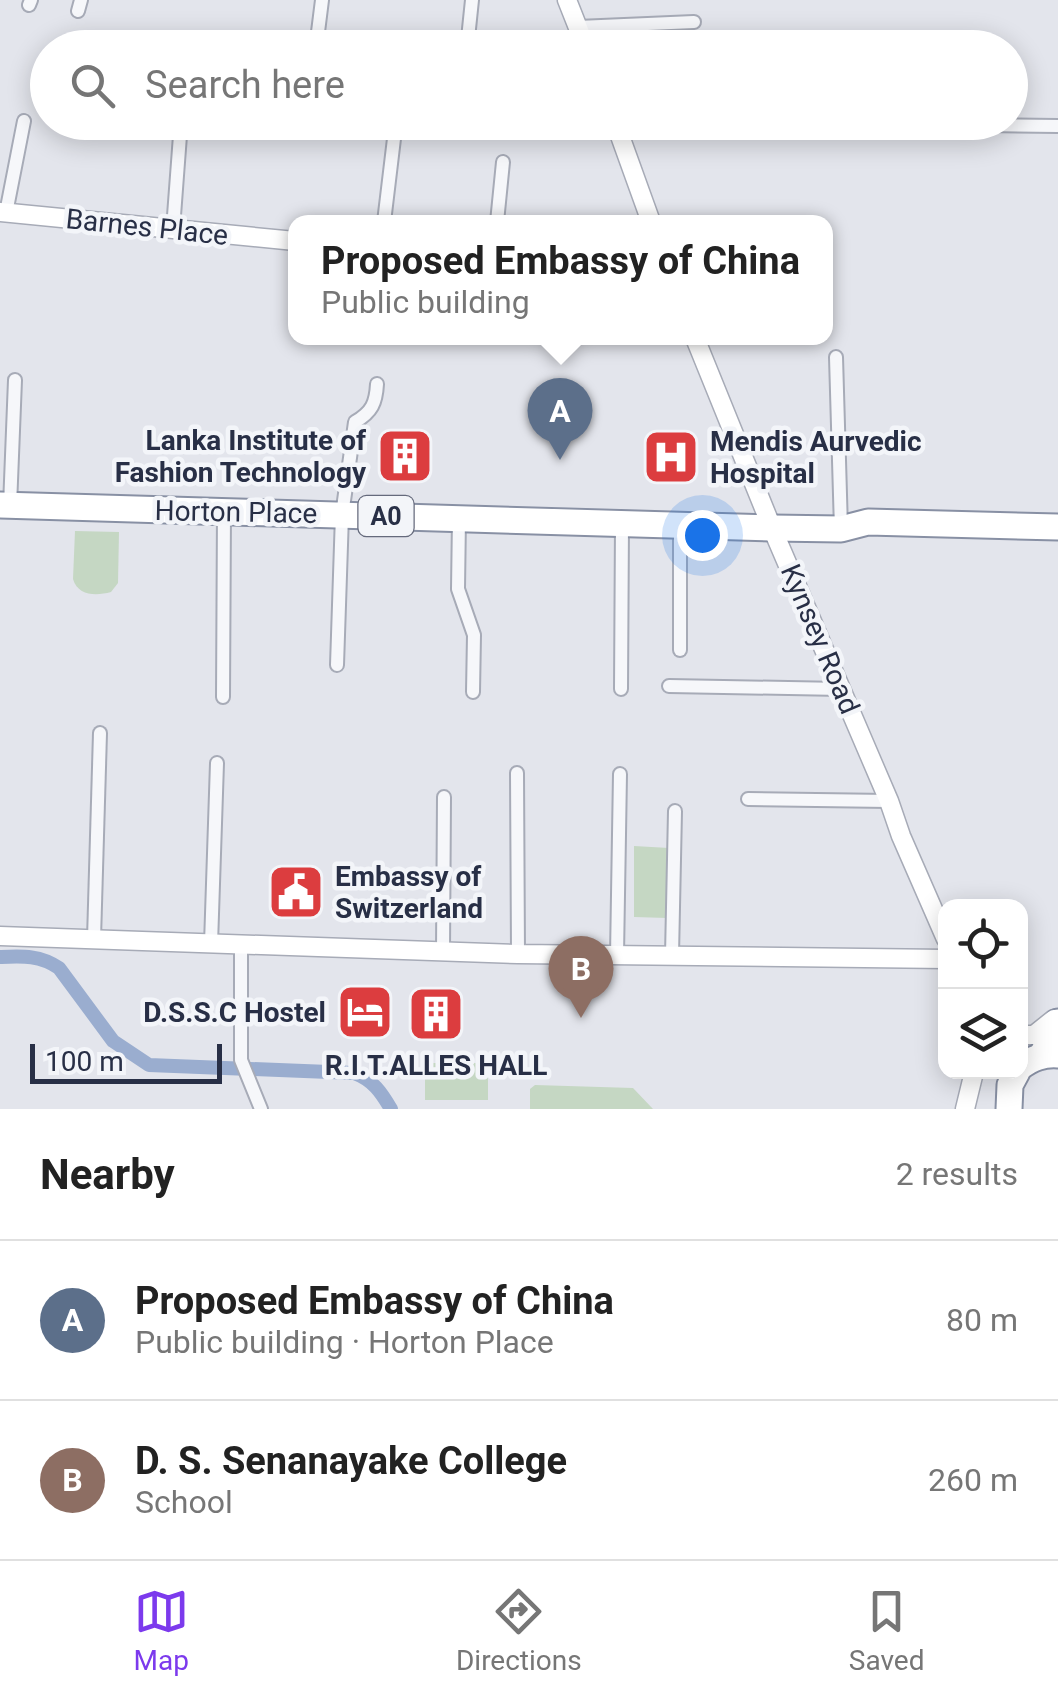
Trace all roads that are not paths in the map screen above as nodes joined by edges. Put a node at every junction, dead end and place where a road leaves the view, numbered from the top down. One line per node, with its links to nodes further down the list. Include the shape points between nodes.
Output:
1 (322, 0): 6 (street)
2 (472, 0): 7 (street)
3 (567, 0): 5 (street)
4 (694, 22): 5 (street)
5 (578, 28)
6 (318, 30)
7 (469, 30)
8 (24, 121): 15 (street)
9 (1028, 126): 10 (street)
10 (1058, 126)
11 (180, 140): 19 (street)
12 (394, 140): 16 (street)
13 (621, 140): 18 (street)
14 (503, 162): 17 (street)
15 (3, 212): 19 (street, Barnes Place)
16 (385, 215)
17 (498, 215)
18 (648, 215)
19 (173, 229): 20 (street, Barnes Place)
20 (288, 240)
21 (698, 345): 32 (street, Kynsey Road)
22 (836, 357): 33 (street)
23 (15, 380): 25 (street)
24 (377, 384): 27 (street, via 376,402 355,422)
25 (5, 506): 26 (highway, Horton Place / A0)
26 (224, 511): 27 (highway, Horton Place / A0); 41 (street)
27 (342, 515): 28 (highway, Horton Place / A0); 36 (street)
28 (460, 518): 29 (highway, Horton Place / A0); 40 (street, via 458,589 474,634)
29 (622, 523): 30 (highway, Horton Place / A0); 38 (street)
30 (680, 526): 32 (highway, Horton Place / A0); 35 (street)
31 (1058, 527): 33 (highway, A0, via 868,522)
32 (772, 528): 33 (highway, A0); 39 (street, Kynsey Road)
33 (842, 529): 34 (highway, A0, via 867,538)
34 (1058, 543)
35 (680, 650)
36 (337, 665)
37 (669, 686): 39 (street)
38 (621, 689)
39 (842, 689): 48 (street, Kynsey Road)
40 (473, 692)
41 (224, 697)
42 (100, 733): 52 (street)
43 (217, 762): 53 (street)
44 (516, 772): 56 (street)
45 (620, 774): 57 (street)
46 (444, 797): 55 (street)
47 (748, 800): 48 (street)
48 (889, 801): 50 (street, Kynsey Road)
49 (675, 812): 58 (street)
50 (938, 921)
51 (0, 936): 52 (street)
52 (94, 939): 53 (street)
53 (211, 944): 54 (street)
54 (241, 944): 55 (street); 64 (street, via 241,1060)
55 (444, 951): 56 (street)
56 (518, 954): 57 (street)
57 (617, 954): 58 (street)
58 (672, 955): 59 (street)
59 (938, 960)
60 (1058, 1019): 61 (highway)
61 (1028, 1055)
62 (972, 1079): 65 (street)
63 (1017, 1079): 66 (highway)
64 (261, 1109)
65 (965, 1109)
66 (1009, 1109)

